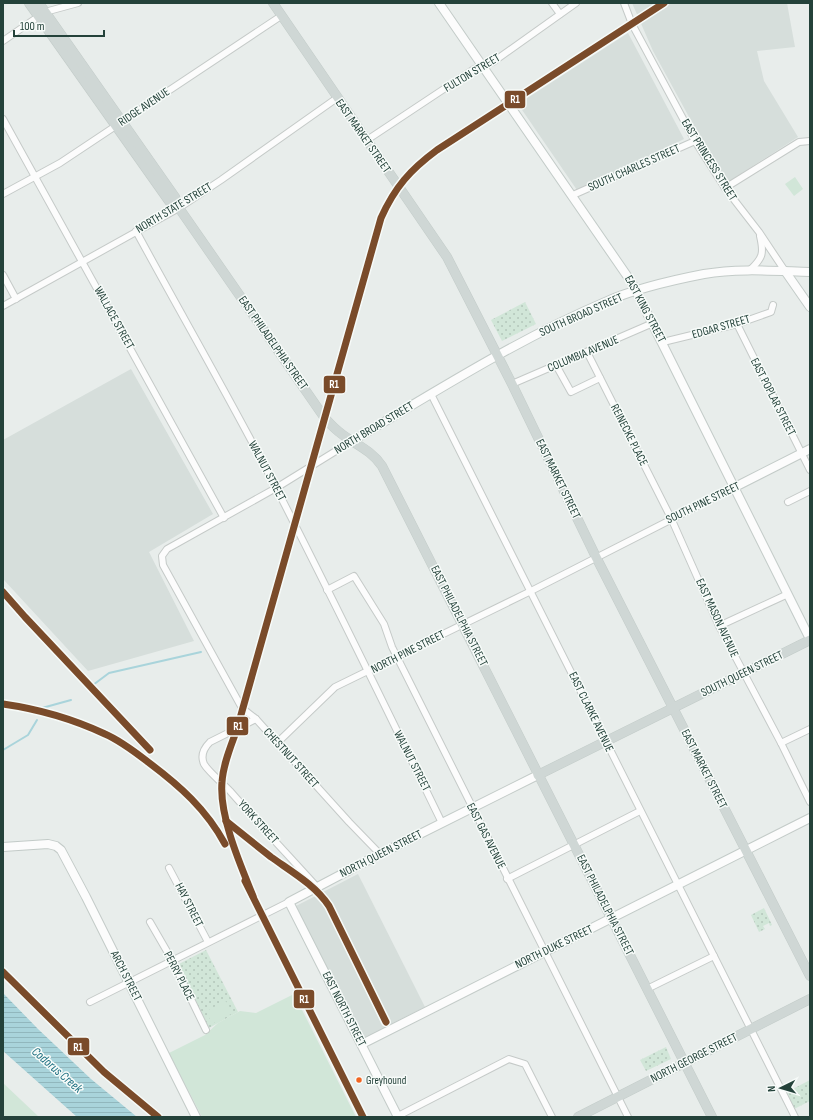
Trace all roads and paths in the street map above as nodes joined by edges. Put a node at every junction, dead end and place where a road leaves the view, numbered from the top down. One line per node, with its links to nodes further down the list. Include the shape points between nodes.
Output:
1 (29, 3): 9 (main road, EAST PHILADELPHIA STREET)
2 (39, 3): 9 (main road, EAST PHILADELPHIA STREET)
3 (78, 3): 9 (street)
4 (273, 3): 11 (main road, EAST MARKET STREET)
5 (440, 3): 13 (street, EAST KING STREET)
6 (552, 3): 10 (street)
7 (576, 3): 10 (street, FULTON STREET)
8 (624, 3): 19 (street, EAST PRINCESS STREET, via 632,24)
9 (42, 14): 12 (street); 16 (main road, EAST PHILADELPHIA STREET)
10 (560, 14): 13 (street, FULTON STREET, via 493,62)
11 (281, 16): 14 (main road, EAST MARKET STREET); 16 (street, RIDGE AVENUE)
12 (3, 41)
13 (483, 66): 17 (street, FULTON STREET, via 474,69); 23 (street, EAST KING STREET)
14 (337, 98): 17 (main road, EAST MARKET STREET); 24 (street, NORTH STATE STREET)
15 (3, 118): 20 (street, WALLACE STREET)
16 (119, 124): 20 (street, RIDGE AVENUE); 24 (main road, EAST PHILADELPHIA STREET, via 175,197)
17 (367, 140): 41 (main road, EAST MARKET STREET, via 447,257)
18 (810, 140): 21 (street, via 799,142)
19 (695, 141): 21 (street, EAST PRINCESS STREET); 23 (street, SOUTH CHARLES STREET)
20 (35, 177): 22 (street, RIDGE AVENUE); 27 (street, WALLACE STREET)
21 (726, 188): 26 (street, EAST PRINCESS STREET)
22 (3, 194)
23 (572, 195): 32 (street, EAST KING STREET)
24 (179, 208): 25 (street, NORTH STATE STREET); 46 (main road, EAST PHILADELPHIA STREET, via 324,417 342,435)
25 (136, 231): 27 (street, NORTH STATE STREET); 51 (street, WALNUT STREET)
26 (759, 232): 28 (street, via 763,254); 29 (street, EAST PRINCESS STREET)
27 (82, 262): 33 (street, NORTH STATE STREET); 54 (street, WALLACE STREET)
28 (750, 270): 29 (street, SOUTH BROAD STREET); 32 (street, SOUTH BROAD STREET, via 704,274)
29 (785, 271): 30 (street); 34 (street, EAST PRINCESS STREET)
30 (810, 272)
31 (3, 275): 33 (street)
32 (637, 291): 37 (street, EAST KING STREET); 41 (street, SOUTH BROAD STREET, via 605,301)
33 (16, 298): 36 (street, NORTH STATE STREET)
34 (809, 302)
35 (773, 305): 38 (street, EDGAR STREET, via 770,312)
36 (3, 306)
37 (653, 323): 39 (street, EAST KING STREET); 40 (street, COLUMBIA AVENUE)
38 (736, 324): 39 (street, EDGAR STREET); 48 (street, EAST POPLAR STREET)
39 (663, 342): 50 (street, EAST KING STREET)
40 (587, 352): 42 (street, COLUMBIA AVENUE); 43 (street, REINECKE PLACE)
41 (498, 354): 44 (main road, EAST MARKET STREET); 45 (street, NORTH BROAD STREET)
42 (556, 365): 43 (street, via 571,392); 44 (street, COLUMBIA AVENUE)
43 (600, 378): 55 (street, REINECKE PLACE)
44 (512, 384): 57 (main road, EAST MARKET STREET)
45 (431, 394): 46 (street, NORTH BROAD STREET); 59 (street, EAST CLARKE AVENUE)
46 (352, 440): 51 (street, NORTH BROAD STREET); 61 (main road, EAST PHILADELPHIA STREET, via 376,457 382,466)
47 (810, 449): 48 (street, SOUTH PINE STREET)
48 (802, 454): 49 (street, EAST POPLAR STREET); 50 (street, SOUTH PINE STREET)
49 (810, 470)
50 (735, 487): 55 (street, SOUTH PINE STREET); 60 (street, EAST KING STREET)
51 (276, 488): 54 (street, NORTH BROAD STREET); 58 (street, WALNUT STREET)
52 (810, 491): 53 (street)
53 (788, 502)
54 (224, 518): 56 (street, NORTH BROAD STREET)
55 (671, 518): 57 (street, SOUTH PINE STREET); 62 (street, EAST MASON AVENUE)
56 (167, 549): 68 (street, CHESTNUT STREET, via 162,556 163,565 242,708)
57 (596, 557): 59 (street, NORTH PINE STREET); 67 (main road, EAST MARKET STREET)
58 (327, 590): 64 (street, EAST GAS AVENUE, via 354,576 384,624); 65 (street, WALNUT STREET)
59 (531, 591): 61 (street, NORTH PINE STREET); 70 (street, EAST CLARKE AVENUE)
60 (788, 594): 62 (street); 63 (street, EAST KING STREET)
61 (463, 624): 64 (street, NORTH PINE STREET); 73 (main road, EAST PHILADELPHIA STREET)
62 (719, 626): 66 (street, EAST MASON AVENUE)
63 (810, 640): 66 (main road, SOUTH QUEEN STREET)
64 (397, 658): 65 (street, NORTH PINE STREET); 75 (street, EAST GAS AVENUE)
65 (368, 672): 71 (street, NORTH PINE STREET, via 335,688); 78 (street, WALNUT STREET)
66 (744, 673): 67 (main road, SOUTH QUEEN STREET); 72 (street, EAST MASON AVENUE)
67 (673, 708): 70 (main road, NORTH QUEEN STREET); 81 (main road, EAST MARKET STREET)
68 (256, 719): 71 (street, CHESTNUT STREET); 86 (street, YORK STREET, via 210,742 202,755 205,765)
69 (810, 729): 72 (street)
70 (605, 742): 73 (main road, NORTH QUEEN STREET); 76 (street, EAST CLARKE AVENUE)
71 (277, 743): 82 (street, CHESTNUT STREET)
72 (781, 743): 74 (street, EAST MASON AVENUE)
73 (538, 775): 75 (street, NORTH QUEEN STREET); 79 (main road, EAST PHILADELPHIA STREET)
74 (810, 802)
75 (472, 808): 78 (street, NORTH QUEEN STREET); 84 (street, EAST GAS AVENUE)
76 (640, 810): 79 (street); 85 (street, EAST CLARKE AVENUE)
77 (810, 818): 81 (street, NORTH DUKE STREET)
78 (442, 823): 82 (street, NORTH QUEEN STREET)
79 (574, 845): 84 (street); 88 (main road, EAST PHILADELPHIA STREET)
80 (3, 847): 95 (street, ARCH STREET, via 48,844 61,850)
81 (746, 850): 85 (street, NORTH DUKE STREET); 94 (main road, EAST MARKET STREET)
82 (380, 854): 86 (street, NORTH QUEEN STREET)
83 (170, 868): 90 (street, HAY STREET)
84 (507, 879): 91 (street, EAST GAS AVENUE)
85 (678, 885): 88 (street, NORTH DUKE STREET); 92 (street, EAST CLARKE AVENUE)
86 (317, 887): 87 (street, NORTH QUEEN STREET)
87 (289, 902): 90 (street, NORTH QUEEN STREET); 101 (street, EAST NORTH STREET)
88 (612, 919): 91 (street, NORTH DUKE STREET); 96 (main road, EAST PHILADELPHIA STREET)
89 (150, 922): 93 (street, PERRY PLACE)
90 (208, 942): 93 (street, NORTH QUEEN STREET)
91 (544, 952): 101 (street, NORTH DUKE STREET); 103 (street, EAST GAS AVENUE)
92 (714, 956): 96 (street); 99 (street, EAST CLARKE AVENUE)
93 (172, 960): 95 (street, NORTH QUEEN STREET); 100 (street, PERRY PLACE)
94 (810, 976)
95 (129, 982): 98 (street, NORTH QUEEN STREET); 104 (street, ARCH STREET)
96 (647, 989): 102 (main road, EAST PHILADELPHIA STREET)
97 (810, 999): 99 (main road, NORTH GEORGE STREET)
98 (90, 1002)
99 (751, 1029): 102 (main road, NORTH GEORGE STREET); 110 (street, EAST CLARKE AVENUE)
100 (206, 1030)
101 (362, 1044): 105 (street, EAST NORTH STREET)
102 (684, 1063): 103 (main road, NORTH GEORGE STREET); 109 (main road, EAST PHILADELPHIA STREET)
103 (618, 1097): 107 (main road, NORTH GEORGE STREET); 108 (street, EAST GAS AVENUE)
104 (196, 1117)
105 (398, 1117): 106 (street, via 509,1059 525,1064)
106 (552, 1117)
107 (578, 1117)
108 (628, 1117)
109 (712, 1117)
110 (795, 1117)

